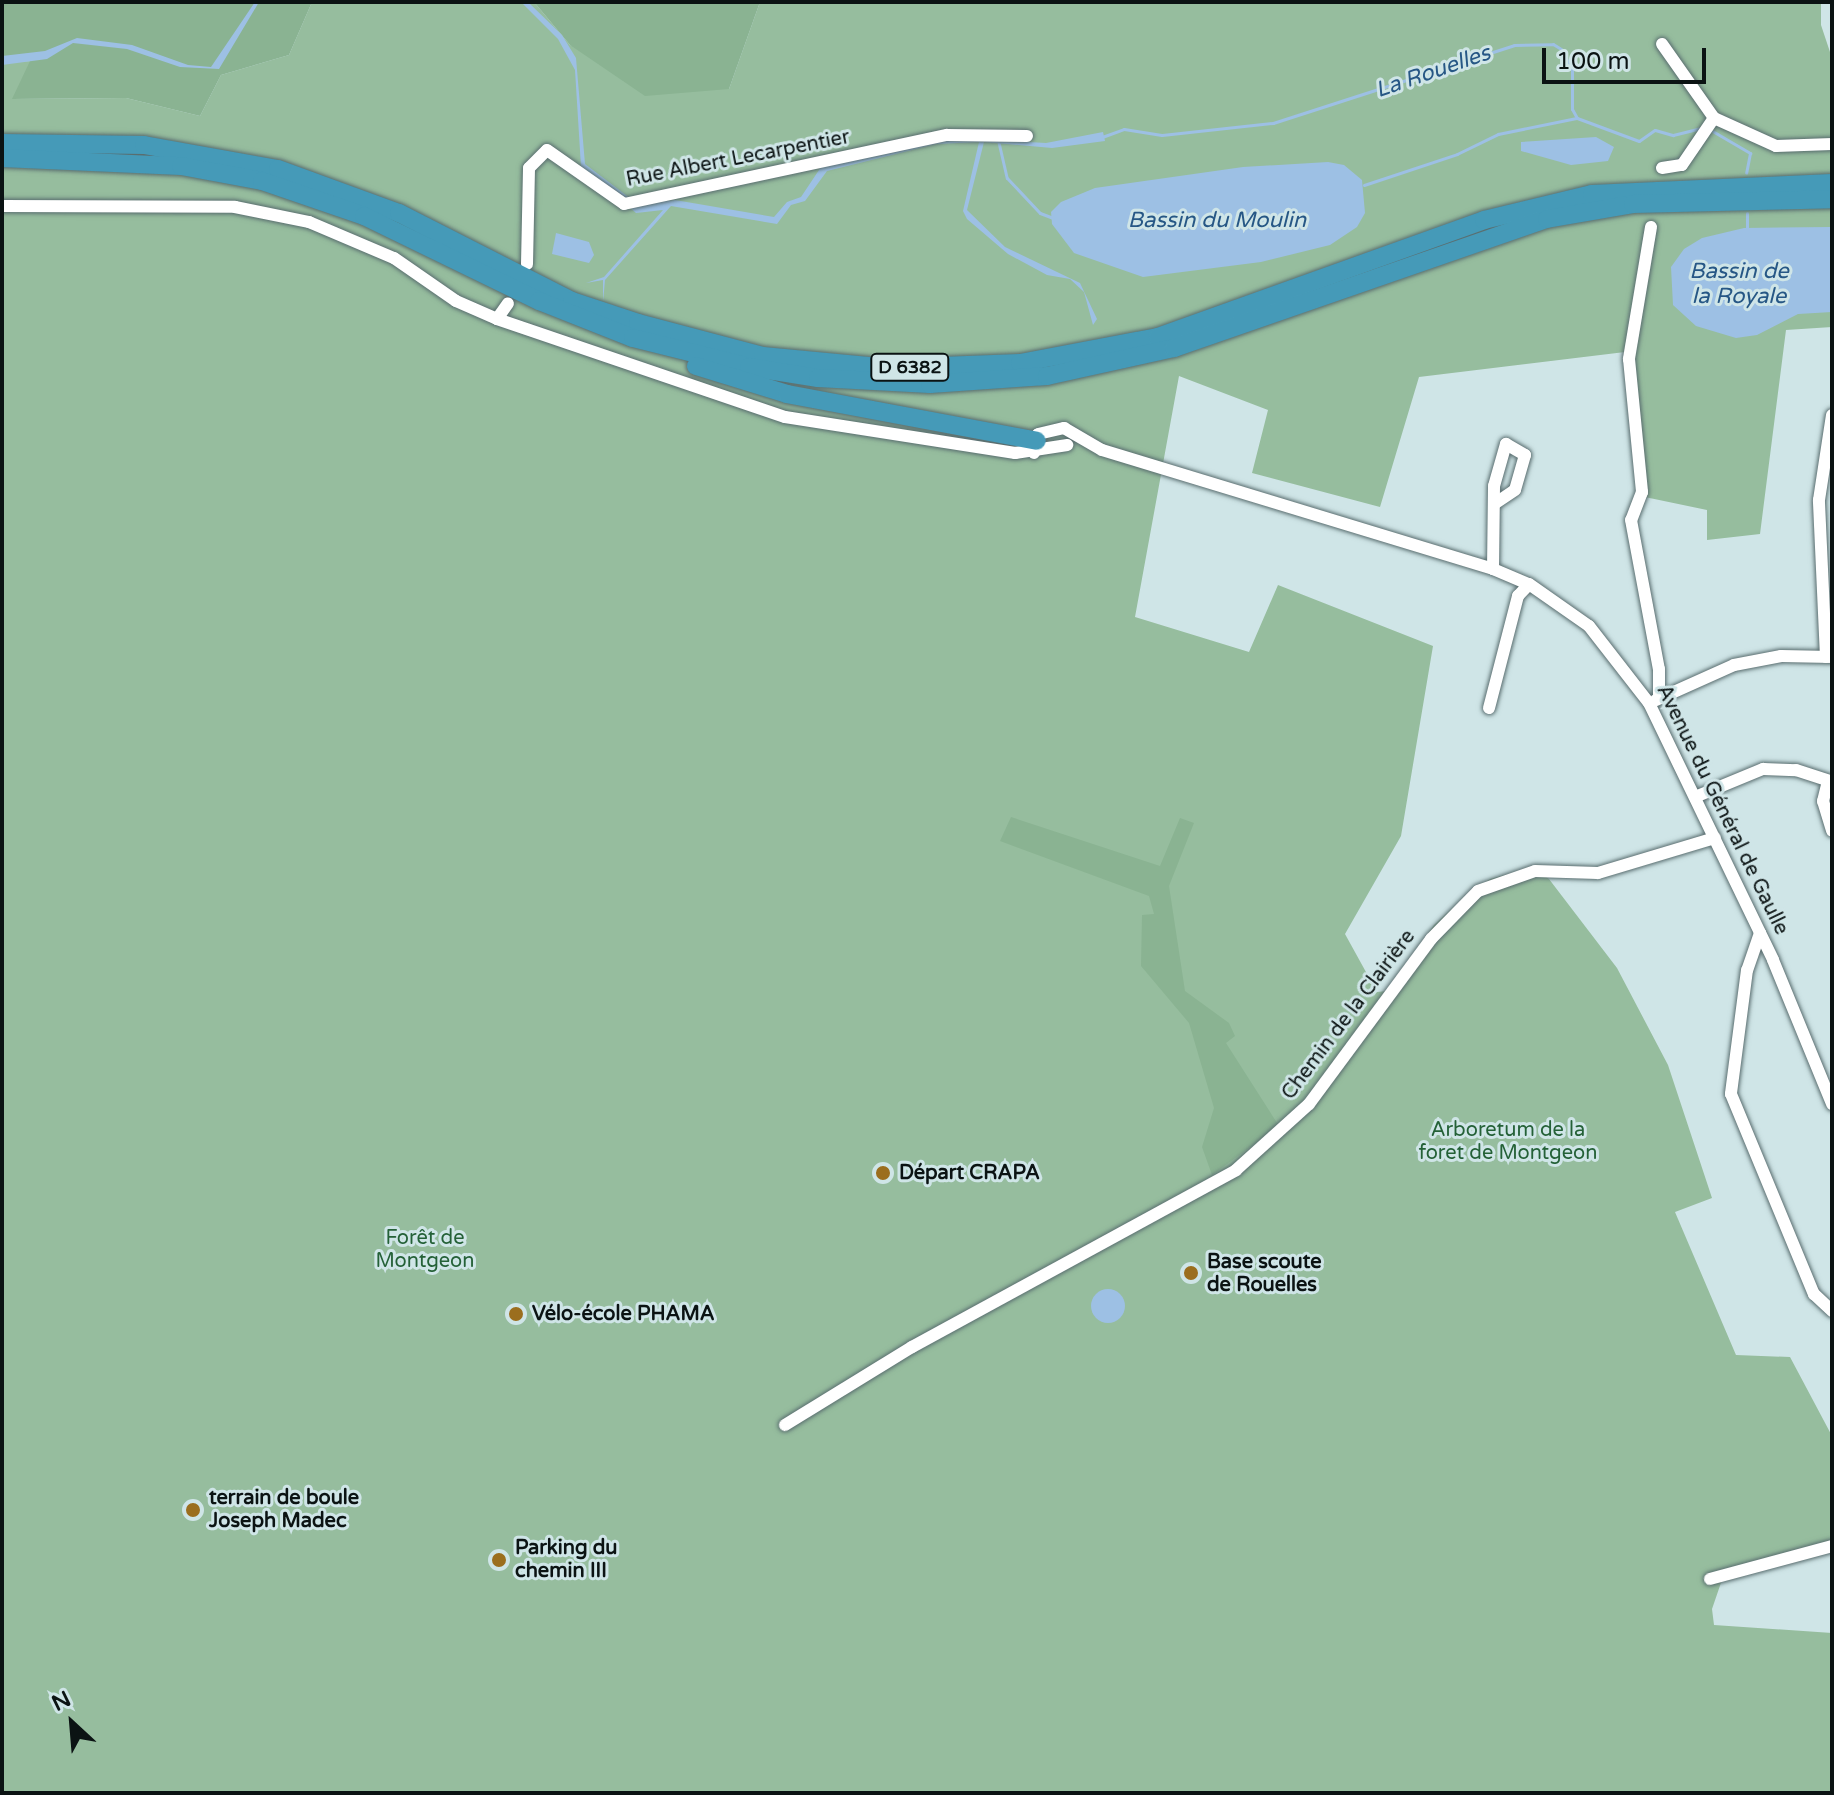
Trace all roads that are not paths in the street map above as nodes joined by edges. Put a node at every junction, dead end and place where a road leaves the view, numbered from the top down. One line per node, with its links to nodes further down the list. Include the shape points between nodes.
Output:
1 (1662, 44): 2 (street)
2 (1714, 118): 4 (street, via 1776,146); 6 (street, via 1682,165)
3 (1027, 136): 13 (street, Rue Albert Lecarpentier, via 947,135 630,202 547,150 529,168)
4 (1832, 144)
5 (3, 149): 9 (highway, D 6382, via 144,145 278,169 399,213 572,301 638,323 763,356 889,368 963,367 1088,353 1234,312 1484,220 1592,194); 14 (highway, D 6382, via 37,158 181,166 306,193)
6 (1662, 168)
7 (1832, 170): 9 (highway)
8 (1832, 183): 9 (highway, D 6382)
9 (1699, 186)
10 (1832, 199): 14 (highway, D 6382, via 1633,204 1547,219 1174,348 1047,376 979,383 881,383 749,367 633,338)
11 (2, 206): 16 (street, via 235,207 309,222 394,258 456,301)
12 (1651, 227): 25 (street, via 1629,359 1642,492 1631,520 1657,655)
13 (527, 264)
14 (539, 301): 18 (highway, via 640,349 787,394)
15 (508, 303): 16 (street)
16 (497, 319): 18 (street, via 785,417)
17 (1832, 415): 20 (street)
18 (1036, 447): 19 (street); 19 (street, via 1038,434 1055,426)
19 (1102, 450): 22 (street, Avenue du Général de Gaulle)
20 (1826, 500): 24 (street)
21 (1496, 503): 22 (street)
22 (1493, 569): 23 (street, Avenue du Général de Gaulle)
23 (1529, 584): 25 (street, Avenue du Général de Gaulle, via 1589,626); 26 (street, via 1518,596)
24 (1829, 657): 25 (street, via 1781,656 1734,665)
25 (1654, 700): 28 (street, Avenue du Général de Gaulle)
26 (1489, 708)
27 (1830, 781): 28 (street, via 1796,770 1763,769); 29 (street, via 1823,801)
28 (1695, 797): 30 (street, Avenue du Général de Gaulle)
29 (1832, 831)
30 (1715, 838): 31 (street, Avenue du Général de Gaulle); 34 (street, Chemin de la Clairière, via 1598,873 1535,871 1478,891 1431,939 1309,1104 1236,1170 912,1347)
31 (1760, 933): 32 (street, Avenue du Général de Gaulle); 33 (street, via 1747,970 1731,1094 1814,1294)
32 (1832, 1104)
33 (1832, 1311)
34 (785, 1425)
35 (1832, 1546): 36 (street)
36 (1710, 1579)

